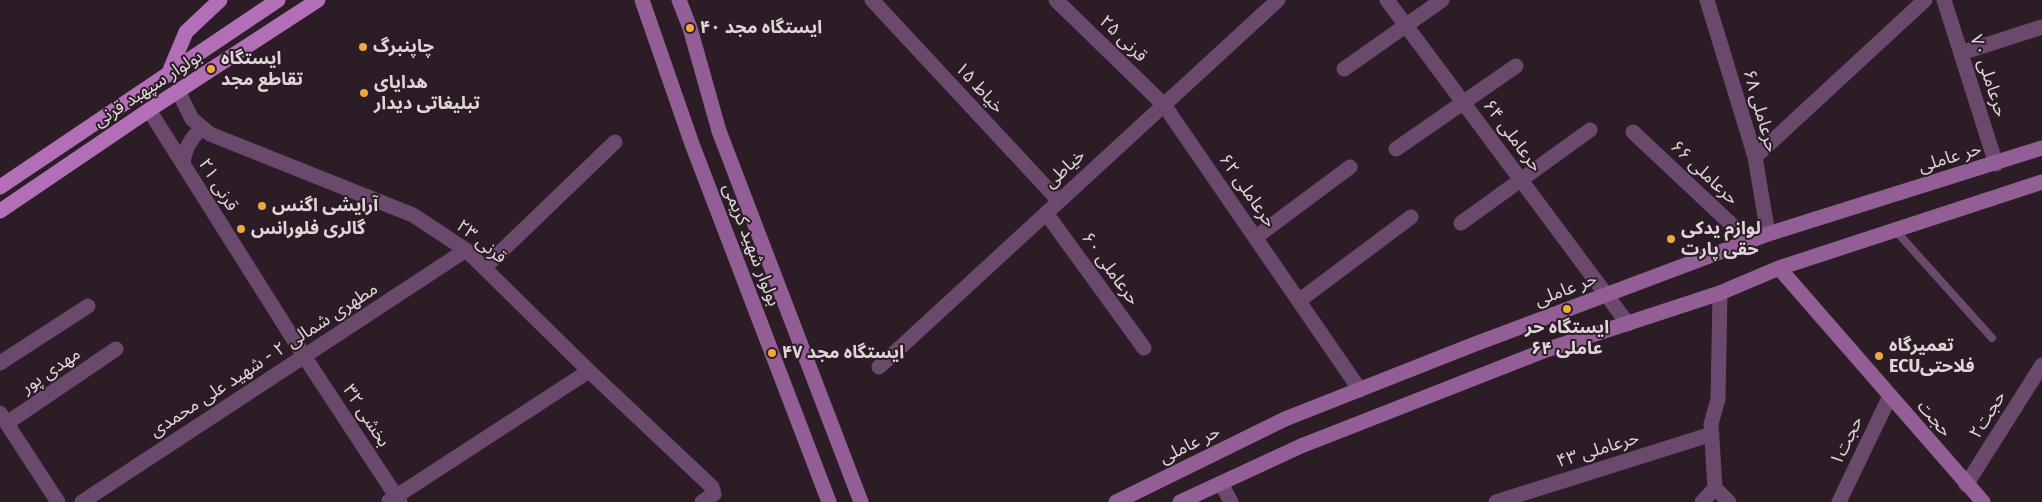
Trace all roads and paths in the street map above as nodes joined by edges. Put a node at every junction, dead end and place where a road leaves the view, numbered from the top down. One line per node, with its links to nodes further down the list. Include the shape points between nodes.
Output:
1 (220, 0): 19 (main road, via 186,32)
2 (278, 0): 19 (main road, بولوار سپهبد قرنی)
3 (318, 0): 20 (main road, بولوار سپهبد قرنی)
4 (642, 0): 73 (main road, بولوار شهید کریمی, via 692,144)
5 (678, 0): 74 (main road, بولوار شهید کریمی, via 690,28 719,131)
6 (872, 0): 37 (street, خیاط ۱۵)
7 (1056, 0): 22 (street, قرنی ۲۵)
8 (1387, 0): 14 (street, حرعاملی ۶۴)
9 (1442, 0): 14 (street)
10 (1707, 0): 30 (street, حرعاملی ۶۸)
11 (1925, 0): 30 (street)
12 (1944, 0): 16 (street, حرعاملی ۷۰)
13 (1268, 3): 22 (street, خیاطی)
14 (1406, 26): 18 (street); 21 (street, حرعاملی ۶۴)
15 (2042, 27): 16 (street)
16 (1961, 53): 32 (street, حرعاملی ۷۰)
17 (1516, 66): 21 (street)
18 (1344, 69)
19 (168, 75): 36 (main road, بولوار سپهبد قرنی)
20 (178, 91): 23 (main road, بولوار سپهبد قرنی); 24 (street, قرنی ۲۳, via 192,119)
21 (1464, 102): 29 (street); 34 (street, حرعاملی ۶۴)
22 (1164, 104): 37 (street, خیاطی); 44 (street, حرعاملی ۶۲)
23 (149, 110): 31 (street, قرنی ۲۱); 38 (main road, بولوار سپهبد قرنی)
24 (203, 128): 31 (street, via 188,144); 46 (street, قرنی ۲۳, via 210,134 413,215)
25 (1590, 130): 34 (street)
26 (1633, 132): 45 (street, حرعاملی ۶۶)
27 (615, 142): 47 (street)
28 (2042, 148): 32 (main road, حر عاملی)
29 (1396, 149)
30 (1755, 157): 43 (street, حرعاملی ۶۸)
31 (182, 163): 57 (street, قرنی ۲۱)
32 (1996, 164): 43 (main road, حر عاملی)
33 (1350, 167): 44 (street)
34 (1522, 179): 41 (street); 50 (street, حرعاملی ۶۴)
35 (2042, 182): 42 (main road)
36 (0, 187)
37 (1059, 201): 39 (street, خیاطی)
38 (0, 211)
39 (1046, 213): 55 (street, حرعاملی ۶۰); 60 (street, خیاطی)
40 (1411, 217): 51 (street)
41 (1461, 223)
42 (1895, 230): 48 (main road); 54 (lane)
43 (1768, 234): 45 (main road, حر عاملی)
44 (1256, 237): 51 (street, حرعاملی ۶۲)
45 (1749, 242): 50 (main road, حر عاملی)
46 (466, 250): 47 (street, قرنی ۲۳); 57 (street, مطهری شمالی ۲ - شهید علی محمدی)
47 (485, 267): 61 (street, قرنی ۲۳)
48 (1779, 268): 49 (main road); 63 (main road, حجت)
49 (1720, 293): 53 (main road); 65 (street, via 1718,399 1711,424)
50 (1608, 294): 53 (street, حرعاملی ۶۴); 62 (main road, حر عاملی)
51 (1300, 300): 62 (street, حرعاملی ۶۲)
52 (88, 306): 58 (street)
53 (1628, 324): 66 (main road, via 1546,350 1301,446)
54 (1992, 338)
55 (1144, 348)
56 (116, 349): 64 (street, مهدی پور)
57 (304, 356): 70 (street, بخشی ۳۲); 72 (street, مطهری شمالی ۲ - شهید علی محمدی)
58 (0, 363)
59 (2042, 365): 67 (street, حجت۲)
60 (879, 367)
61 (588, 371): 69 (street, قرنی ۲۳, via 712,487); 70 (street)
62 (1360, 390): 75 (main road, حر عاملی, via 1285,419)
63 (1890, 396): 67 (main road, حجت); 81 (street, حجت۱)
64 (3, 418): 71 (street)
65 (1712, 434): 68 (street); 78 (street, حرعاملی ۴۳)
66 (1221, 483): 76 (main road); 77 (street)
67 (1966, 485): 82 (main road, حجت)
68 (1715, 488): 79 (street); 80 (street)
69 (708, 498)
70 (395, 500)
71 (58, 502)
72 (82, 502)
73 (829, 502)
74 (861, 502)
75 (1116, 502)
76 (1180, 502)
77 (1231, 502)
78 (1497, 502)
79 (1702, 502)
80 (1729, 502)
81 (1839, 502)
82 (1983, 502)

